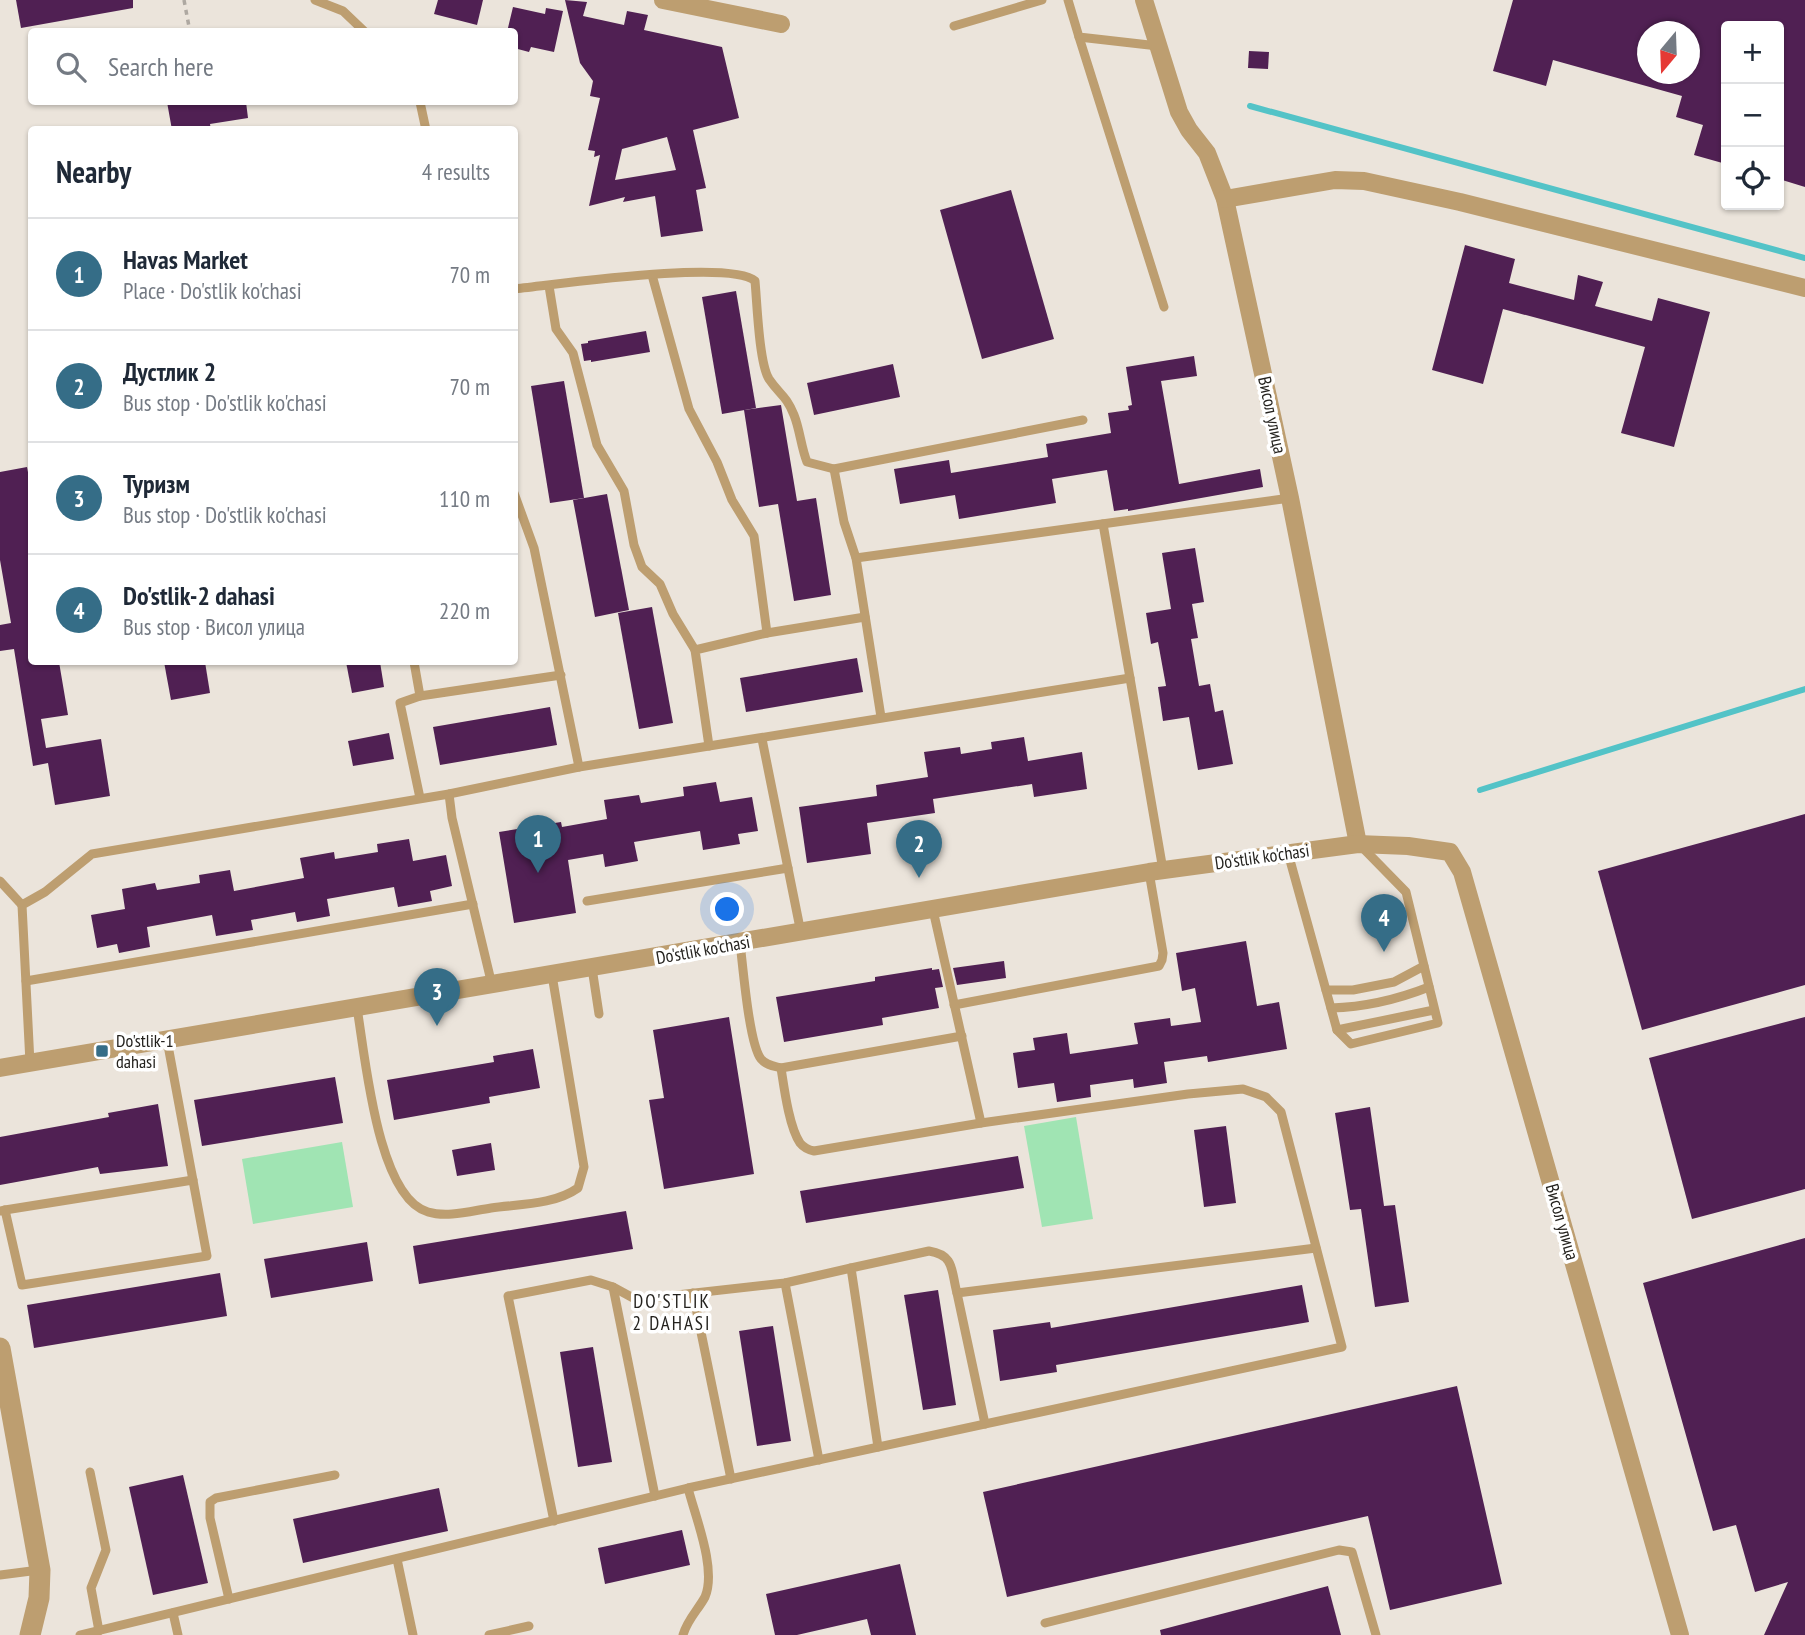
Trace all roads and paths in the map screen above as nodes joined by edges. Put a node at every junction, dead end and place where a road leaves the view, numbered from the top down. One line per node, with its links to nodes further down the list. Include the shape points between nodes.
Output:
1 (184, 0): 9 (path)
2 (315, 0): 10 (lane, via 343,10)
3 (663, 0): 7 (street)
4 (1042, 0): 8 (lane)
5 (1068, 0): 11 (lane)
6 (1144, 0): 12 (street, Висол улица)
7 (781, 24)
8 (954, 26)
9 (189, 28)
10 (361, 28)
11 (1079, 37): 12 (lane); 20 (lane)
12 (1160, 47): 15 (street, Висол улица, via 1179,112 1207,153)
13 (421, 105): 14 (lane)
14 (425, 126)
15 (1225, 199): 18 (street, via 1335,180 1364,181); 23 (street, Висол улица)
16 (653, 275): 17 (lane); 22 (lane, via 728,272 754,281 768,378 788,400 807,462); 28 (lane, via 690,409 754,536)
17 (550, 286): 19 (lane); 29 (lane, via 556,329 573,353 597,445 624,491 642,567 660,584)
18 (1805, 288)
19 (518, 289)
20 (1164, 307)
21 (1083, 420): 22 (lane)
22 (834, 469): 26 (lane)
23 (1290, 498): 25 (lane); 40 (street, Висол улица)
24 (518, 504): 31 (lane, via 534,548)
25 (1103, 524): 26 (lane); 32 (lane)
26 (856, 558): 27 (lane)
27 (865, 617): 28 (lane); 34 (lane)
28 (767, 633): 29 (lane)
29 (695, 650): 36 (lane)
30 (415, 665): 33 (lane)
31 (561, 675): 33 (lane); 37 (lane)
32 (1130, 678): 34 (lane); 44 (lane)
33 (420, 696): 39 (lane, via 400,703)
34 (881, 717): 35 (lane)
35 (762, 739): 36 (lane); 43 (lane)
36 (709, 746): 37 (lane)
37 (579, 767): 38 (lane)
38 (449, 794): 39 (lane); 47 (lane)
39 (420, 798): 48 (lane, via 92,854)
40 (1358, 844): 41 (street, Do'stlik ko'chasi); 42 (street, Do'stlik ko'chasi); 52 (lane, via 1406,892)
41 (1408, 846): 104 (street, Висол улица, via 1450,852 1462,872)
42 (1288, 853): 44 (street, Do'stlik ko'chasi); 58 (lane)
43 (788, 868): 46 (lane); 50 (lane)
44 (1156, 871): 49 (street, Do'stlik ko'chasi); 59 (lane, via 1163,953 1159,966)
45 (0, 881): 48 (lane)
46 (587, 901)
47 (472, 904): 55 (lane); 56 (lane)
48 (22, 905): 55 (lane)
49 (933, 910): 50 (street, Do'stlik ko'chasi); 59 (lane)
50 (801, 933): 51 (street, Do'stlik ko'chasi)
51 (740, 943): 53 (street, Do'stlik ko'chasi); 69 (lane, via 758,1054)
52 (1424, 966): 57 (lane); 58 (lane, via 1394,982)
53 (592, 968): 54 (street, Do'stlik ko'chasi); 63 (lane)
54 (552, 975): 56 (street, Do'stlik ko'chasi); 60 (lane, via 584,1167 578,1188 545,1201 448,1214 414,1206 401,1190 380,1142)
55 (26, 981): 67 (lane)
56 (492, 985): 60 (street, Do'stlik ko'chasi)
57 (1429, 987): 61 (lane, via 1362,1007); 62 (lane)
58 (1326, 990): 61 (lane)
59 (954, 1005): 65 (lane)
60 (357, 1008): 66 (street, Do'stlik ko'chasi)
61 (1331, 1008): 64 (lane)
62 (1434, 1010): 64 (lane); 64 (lane, via 1438,1023 1351,1044)
63 (598, 1014)
64 (1336, 1030)
65 (962, 1036): 69 (lane); 70 (lane)
66 (167, 1040): 67 (street, Do'stlik ko'chasi); 71 (lane)
67 (30, 1063): 68 (street, Do'stlik ko'chasi)
68 (0, 1068)
69 (781, 1068): 70 (lane, via 794,1129 800,1143 814,1152)
70 (981, 1123): 73 (lane, via 1242,1089 1266,1097 1281,1112)
71 (193, 1180): 72 (lane); 72 (lane, via 207,1256 22,1285)
72 (3, 1210)
73 (1316, 1248): 78 (lane); 80 (lane, via 1342,1347)
74 (851, 1268): 75 (lane); 78 (lane, via 929,1251 942,1253 948,1259); 81 (lane)
75 (785, 1283): 77 (lane); 82 (lane)
76 (613, 1287): 77 (lane, via 641,1299); 87 (lane); 88 (lane, via 590,1280 508,1296)
77 (693, 1293): 85 (lane)
78 (957, 1293): 80 (lane)
79 (0, 1348): 90 (street)
80 (985, 1424): 81 (lane)
81 (878, 1447): 82 (lane)
82 (819, 1460): 85 (lane)
83 (90, 1472): 96 (lane, via 106,1550 91,1588)
84 (335, 1475): 92 (lane, via 210,1502)
85 (732, 1479): 86 (lane)
86 (688, 1488): 87 (lane); 102 (lane, via 708,1562 709,1583)
87 (655, 1496): 88 (lane)
88 (554, 1521): 89 (lane)
89 (397, 1559): 92 (lane); 100 (lane)
90 (40, 1570): 91 (lane); 97 (street)
91 (0, 1575)
92 (229, 1599): 93 (lane)
93 (173, 1613): 96 (lane); 99 (lane)
94 (1045, 1623): 103 (lane, via 1339,1550 1352,1552)
95 (529, 1626): 101 (lane)
96 (99, 1631): 98 (lane)
97 (30, 1635)
98 (80, 1635)
99 (178, 1635)
100 (413, 1635)
101 (489, 1635)
102 (682, 1635)
103 (1376, 1635)
104 (1680, 1635)

